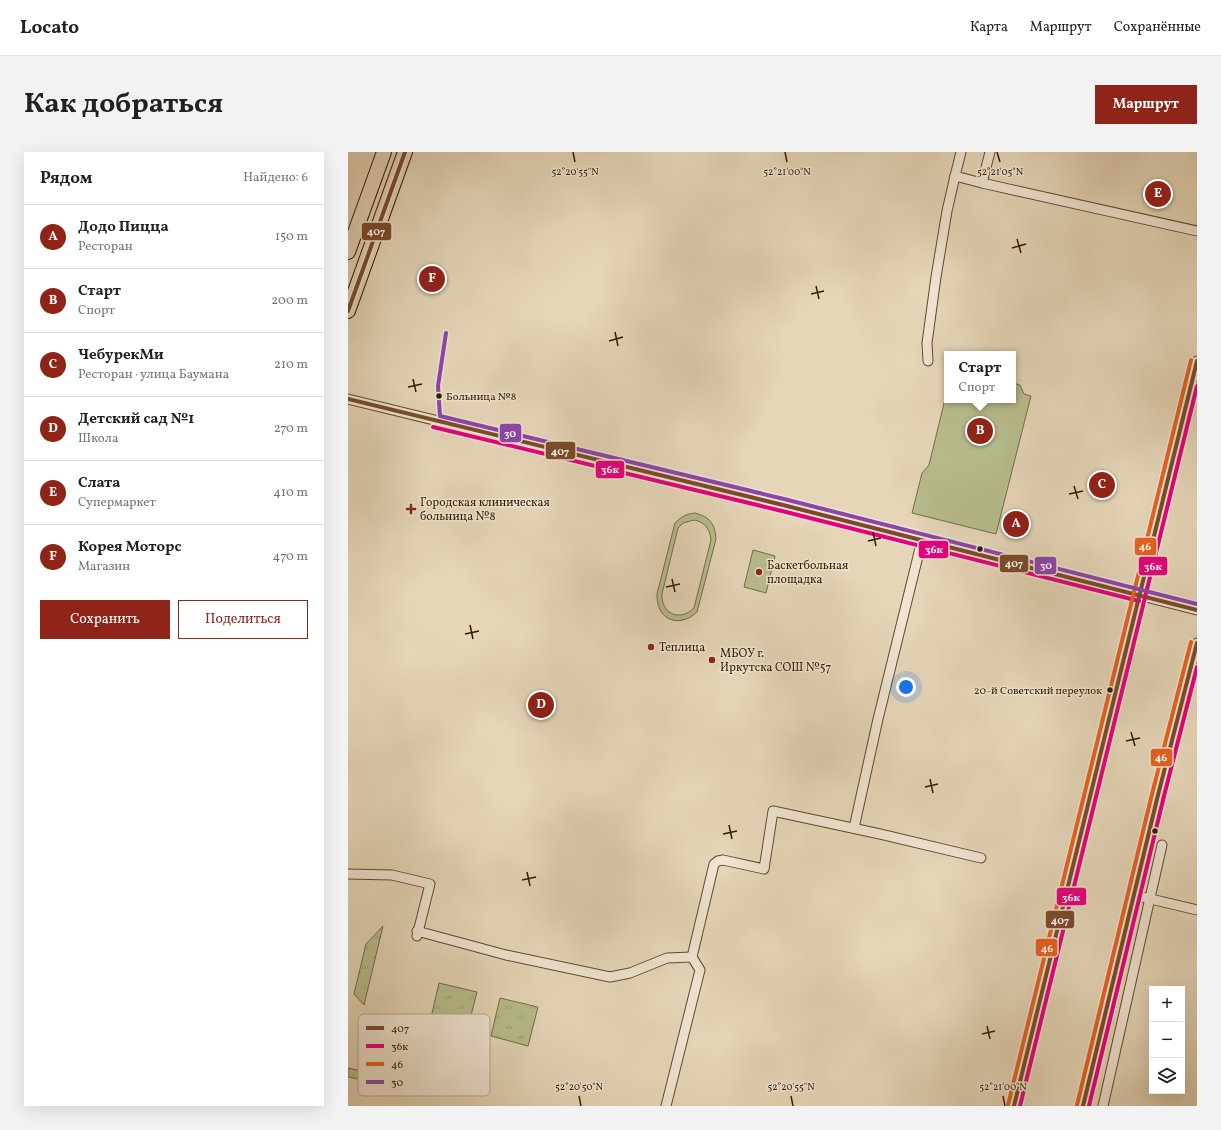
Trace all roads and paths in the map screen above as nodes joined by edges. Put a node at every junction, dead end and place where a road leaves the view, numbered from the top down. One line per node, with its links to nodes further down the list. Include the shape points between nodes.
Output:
1 (384, 152): 8 (main road)
2 (405, 152): 9 (main road)
3 (961, 152): 5 (street)
4 (990, 152): 6 (street)
5 (955, 176): 6 (street); 10 (street, via 936,278 927,343)
6 (982, 183): 7 (street)
7 (1197, 231)
8 (348, 252)
9 (348, 311)
10 (928, 361)
11 (1197, 361): 14 (street)
12 (348, 399): 13 (street)
13 (922, 540): 14 (street); 17 (street)
14 (1140, 595): 15 (street); 26 (street)
15 (1197, 610)
16 (1197, 643): 21 (street)
17 (854, 828): 19 (street); 24 (street, via 773,810 764,869 723,860 714,864)
18 (1162, 845): 22 (street)
19 (981, 858)
20 (348, 874): 24 (street, via 392,875 430,884 417,934 610,977 630,973 667,958)
21 (1134, 895): 22 (street); 27 (street)
22 (1150, 898): 23 (street); 28 (street)
23 (1197, 910)
24 (692, 957): 25 (street, via 700,970)
25 (666, 1106)
26 (1014, 1106)
27 (1083, 1106)
28 (1102, 1106)

